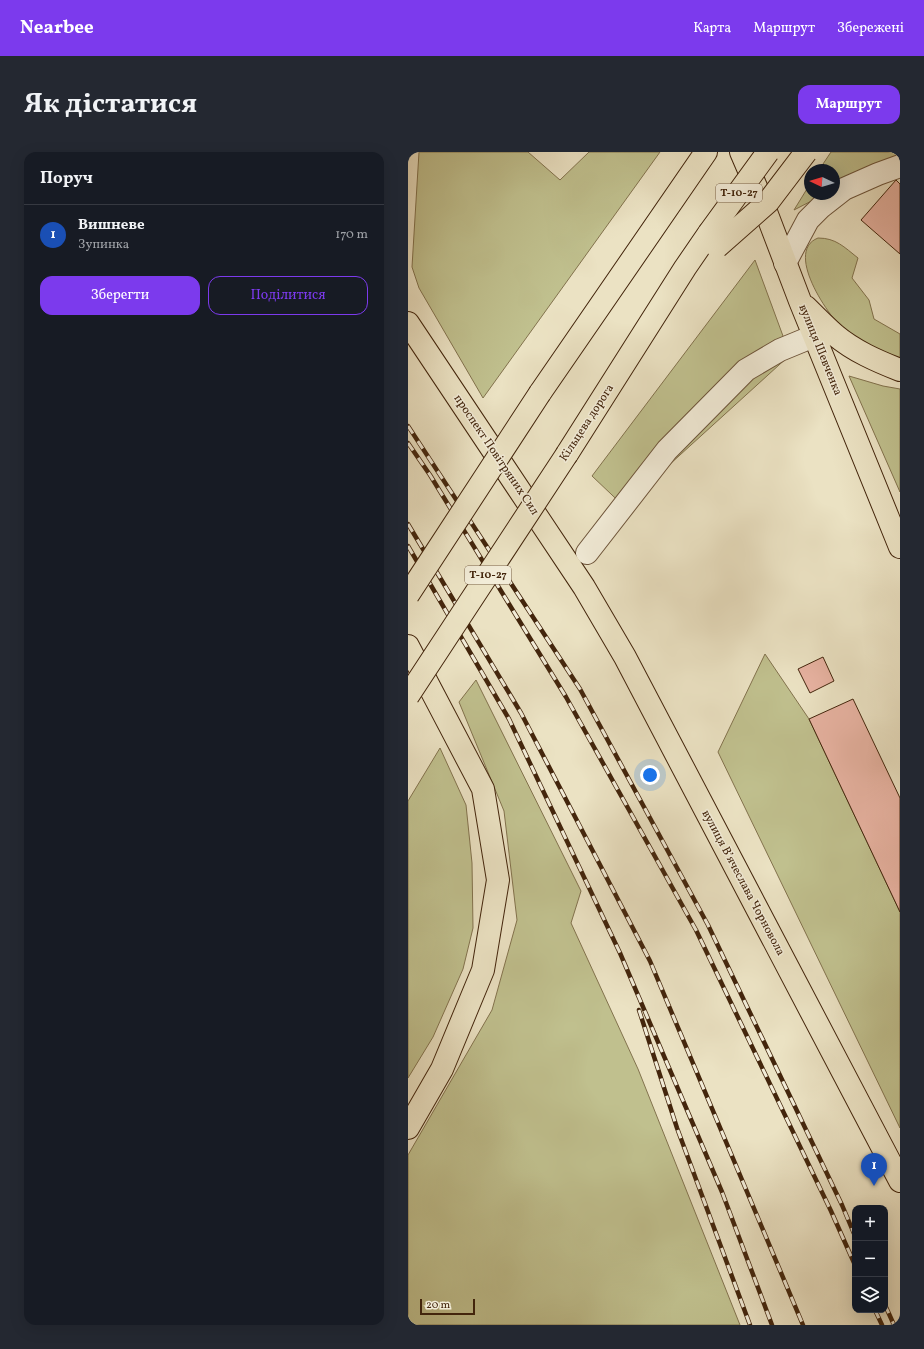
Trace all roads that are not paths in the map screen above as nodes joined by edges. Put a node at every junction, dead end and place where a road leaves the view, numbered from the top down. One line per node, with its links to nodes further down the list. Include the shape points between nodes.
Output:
1 (706, 152): 15 (main road, bridge, via 540,393)
2 (741, 152): 7 (main road, вулиця Шевченка)
3 (768, 152): 6 (main road, Кільцева дорога / Т-10-27, bridge)
4 (806, 152): 6 (main road, bridge, via 768,202)
5 (898, 166): 7 (lane, via 844,189 821,207 808,220)
6 (713, 240): 17 (main road, Кільцева дорога / Т-10-27, bridge, via 685,268 568,454)
7 (785, 263): 8 (main road, вулиця Шевченка)
8 (800, 301): 10 (main road, вулиця Шевченка); 11 (main road, via 847,344)
9 (410, 323): 14 (main road, проспект Повітряних Сил)
10 (814, 336): 12 (main road, вулиця Шевченка); 13 (lane, via 780,350 746,370 667,450)
11 (900, 370)
12 (900, 547)
13 (588, 553)
14 (584, 586): 19 (main road, вулиця Вʼячеслава Чорновола, via 625,657)
15 (408, 595)
16 (408, 646): 18 (main road, via 483,789 498,880 483,970 442,1069)
17 (408, 696)
18 (408, 1128)
19 (900, 1181)

